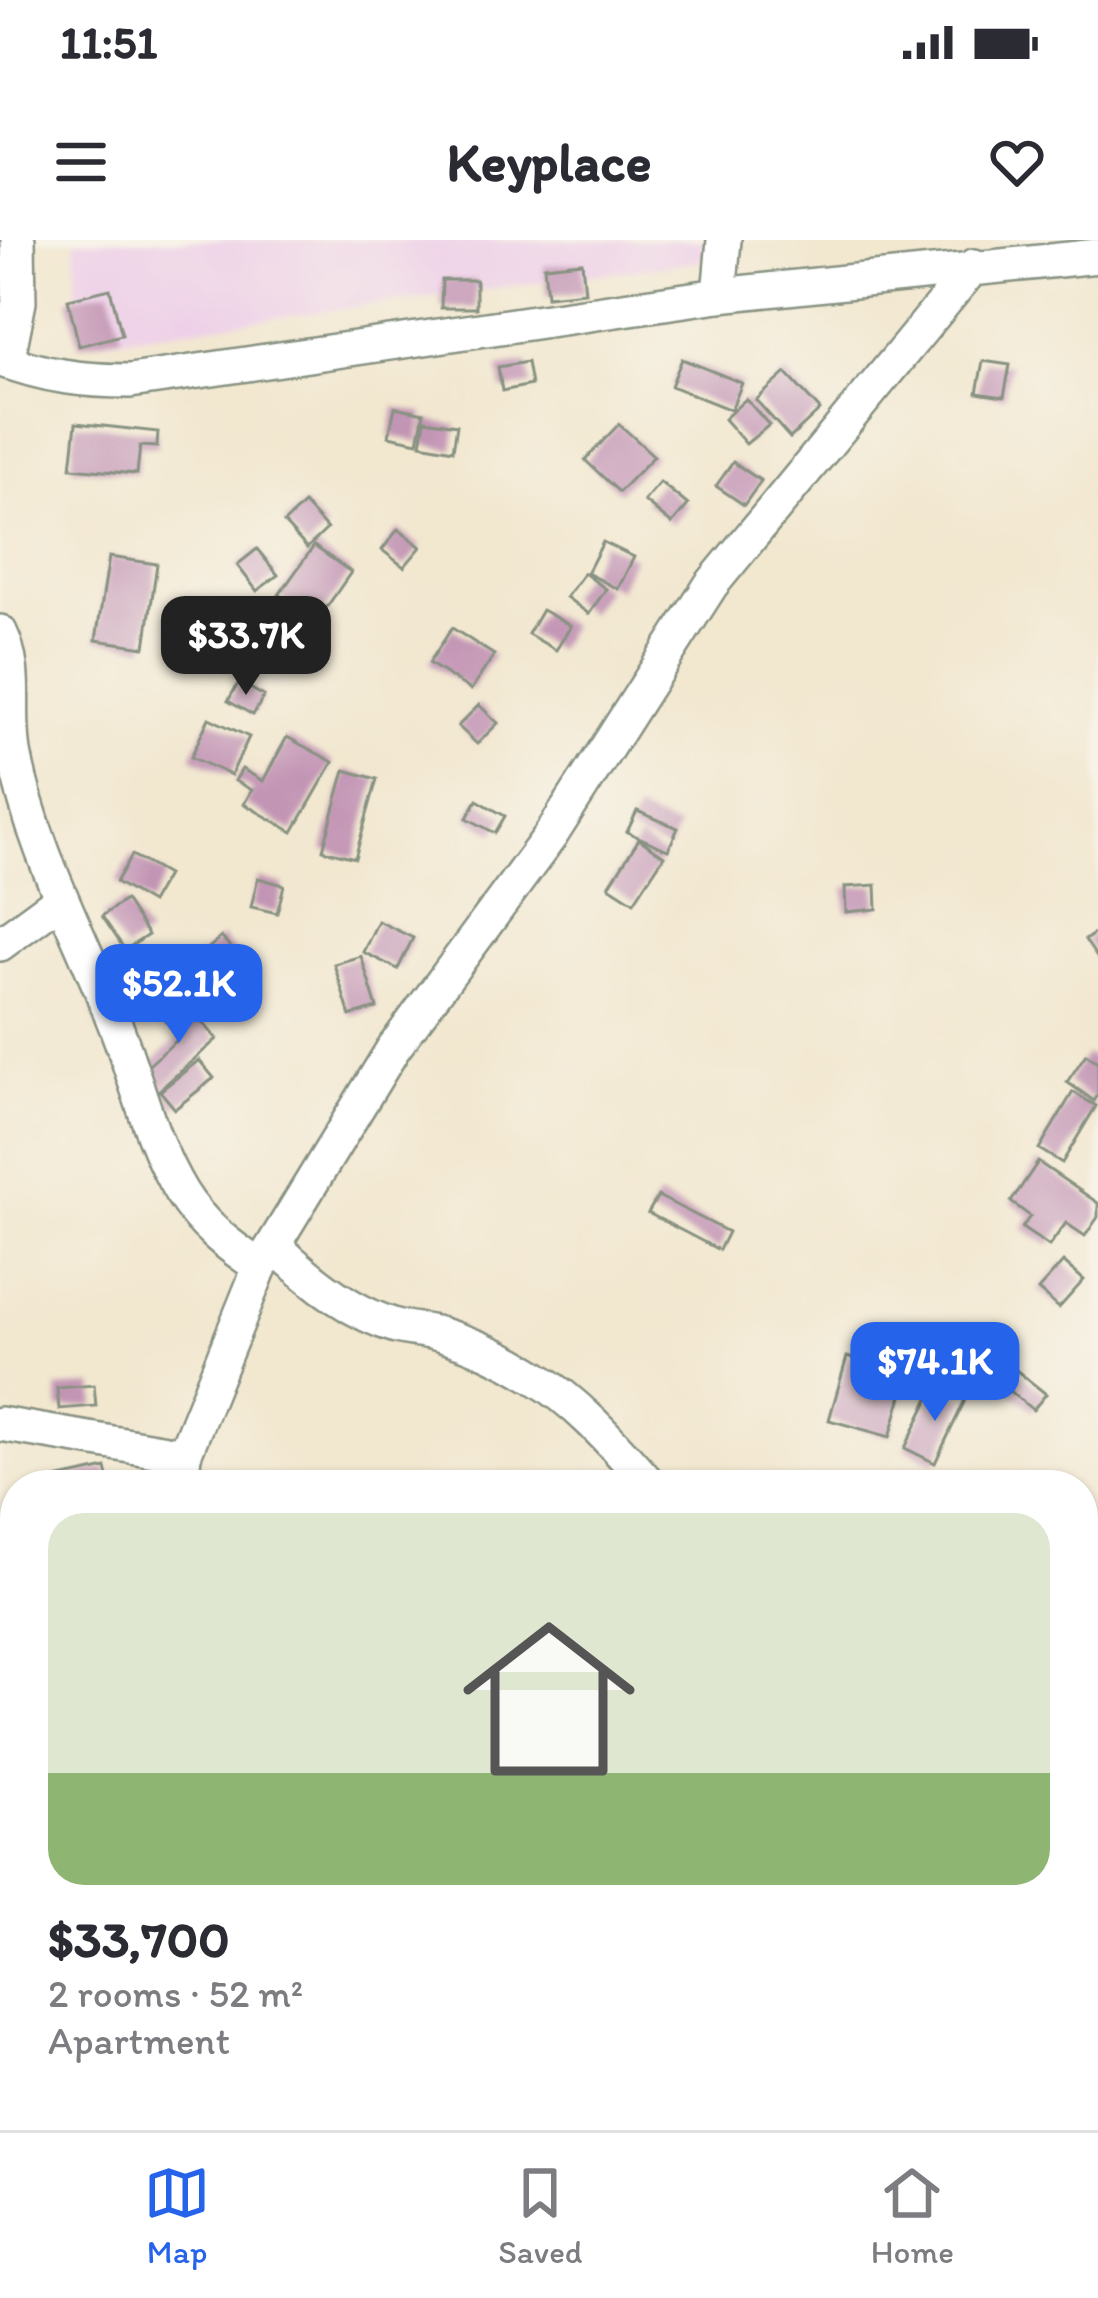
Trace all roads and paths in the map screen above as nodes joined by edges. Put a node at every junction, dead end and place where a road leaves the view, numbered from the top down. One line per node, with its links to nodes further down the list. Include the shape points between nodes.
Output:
1 (18, 240): 6 (street, via 19,302)
2 (724, 240): 5 (street)
3 (1098, 256): 4 (street)
4 (974, 266): 5 (street); 10 (street, via 711,585 550,835 393,1049)
5 (719, 295): 6 (street, via 130,381 80,381)
6 (3, 360)
7 (0, 632): 8 (street, via 13,670 14,755)
8 (61, 898): 9 (street); 10 (street, via 155,1144 184,1196 214,1235)
9 (0, 944)
10 (267, 1256): 12 (street); 13 (street, via 394,1325 442,1335 537,1378)
11 (0, 1424): 12 (street)
12 (182, 1470)
13 (636, 1470)

